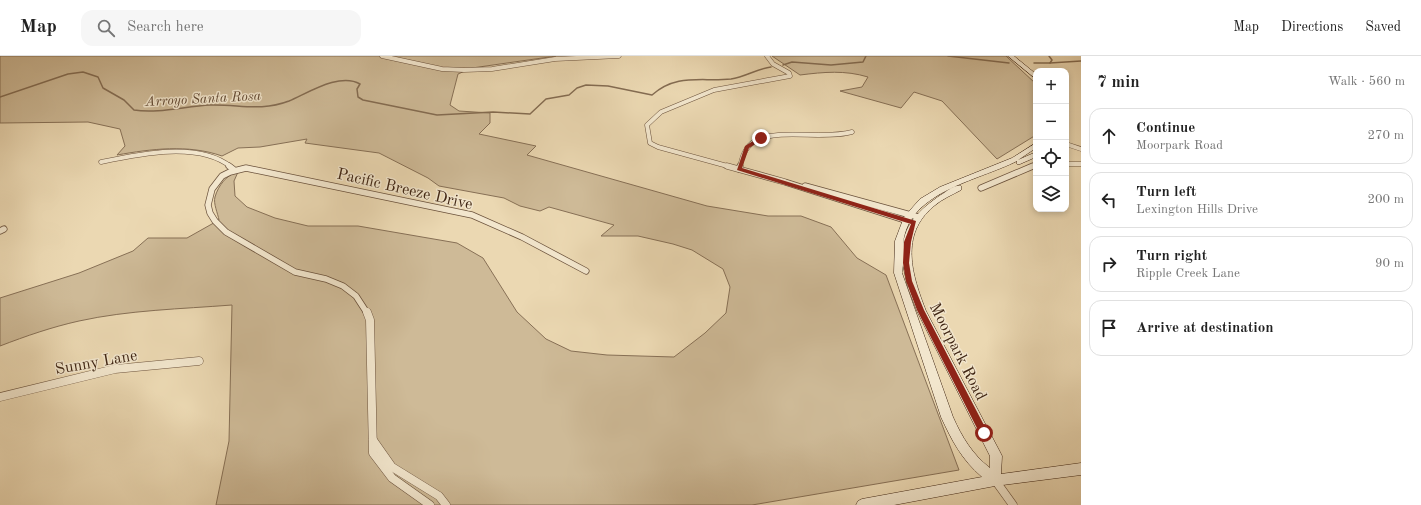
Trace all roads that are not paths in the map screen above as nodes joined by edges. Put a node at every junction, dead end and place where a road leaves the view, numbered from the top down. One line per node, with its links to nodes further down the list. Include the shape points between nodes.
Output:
1 (382, 56): 2 (street, via 442,69 464,70 492,69 555,59)
2 (619, 56)
3 (767, 56): 17 (street, via 773,64 790,76 714,90 661,112 647,125 648,139 653,146)
4 (1011, 56): 7 (main road)
5 (1015, 56): 6 (main road)
6 (1033, 71)
7 (1033, 75)
8 (852, 132): 17 (street, via 761,138 747,147)
9 (1069, 145): 11 (street)
10 (1033, 146): 20 (main road, via 1012,159 943,188 928,197)
11 (1081, 149)
12 (1033, 155): 20 (main road, Moorpark Road, via 950,192)
13 (101, 162): 18 (street, via 141,154 178,152 207,155 221,160)
14 (1069, 164): 15 (street)
15 (1081, 164)
16 (1033, 166): 19 (street)
17 (739, 168): 20 (street, via 814,192)
18 (233, 169): 21 (street, Pacific Breeze Drive, via 246,168 472,215 522,237); 24 (street, via 221,176 210,194 210,214 216,223 226,232 297,273 329,279 342,285 354,293 364,305 370,320)
19 (981, 188)
20 (912, 218): 26 (main road, Moorpark Road, via 906,263 909,281 920,310 996,456); 26 (main road, Moorpark Road, via 901,232 897,257 898,273 913,321 955,435 973,462)
21 (586, 271)
22 (199, 361): 23 (street, Sunny Lane, via 115,369)
23 (0, 397)
24 (372, 438): 27 (street, via 373,453 382,468 405,489); 28 (street, via 392,467 428,488)
25 (1081, 469): 26 (main road)
26 (995, 480): 29 (main road); 30 (street)
27 (430, 505)
28 (446, 505)
29 (862, 505)
30 (1013, 505)

